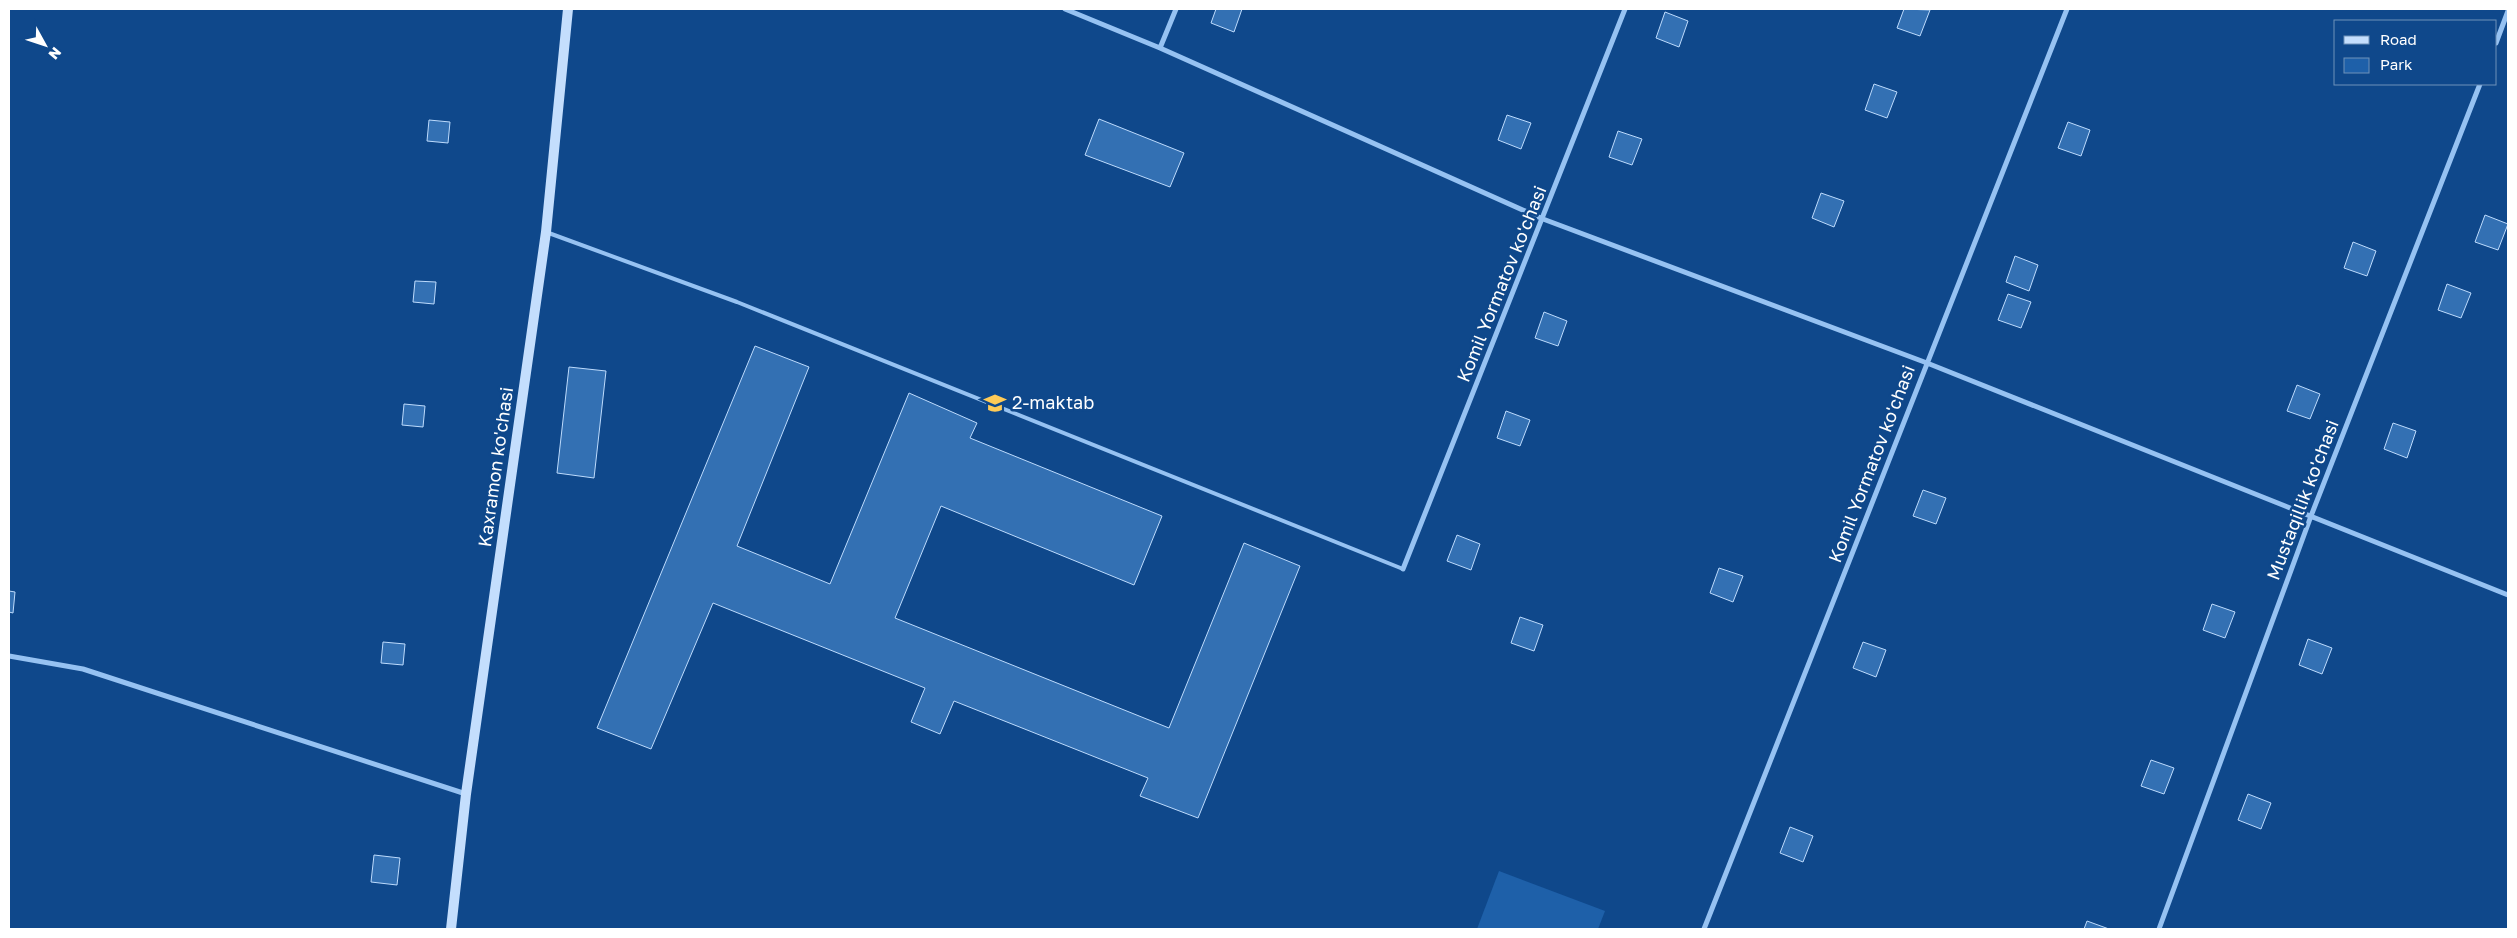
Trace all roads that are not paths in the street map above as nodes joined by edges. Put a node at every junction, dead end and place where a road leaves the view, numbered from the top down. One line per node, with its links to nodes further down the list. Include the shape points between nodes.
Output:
1 (568, 9): 11 (street, Kaxramon ko'chasi)
2 (1065, 9): 8 (street)
3 (1176, 9): 8 (street)
4 (1625, 9): 10 (street, Komil Yormatov ko'chasi)
5 (2067, 9): 12 (street, Komil Yormatov ko'chasi)
6 (2508, 11): 7 (street)
7 (2497, 40)
8 (1160, 48): 10 (street)
9 (2480, 85): 13 (street, Mustaqillik ko'chasi)
10 (1543, 219): 12 (street); 14 (street, Komil Yormatov ko'chasi)
11 (546, 232): 14 (lane, via 746,305); 17 (street, Kaxramon ko'chasi)
12 (1926, 363): 13 (street); 19 (street, Komil Yormatov ko'chasi)
13 (2310, 516): 15 (street); 20 (street, Mustaqillik ko'chasi)
14 (1403, 569)
15 (2508, 595)
16 (9, 656): 17 (street, via 83,669)
17 (466, 794): 18 (street, Kaxramon ko'chasi)
18 (451, 929)
19 (1704, 929)
20 (2159, 929)

